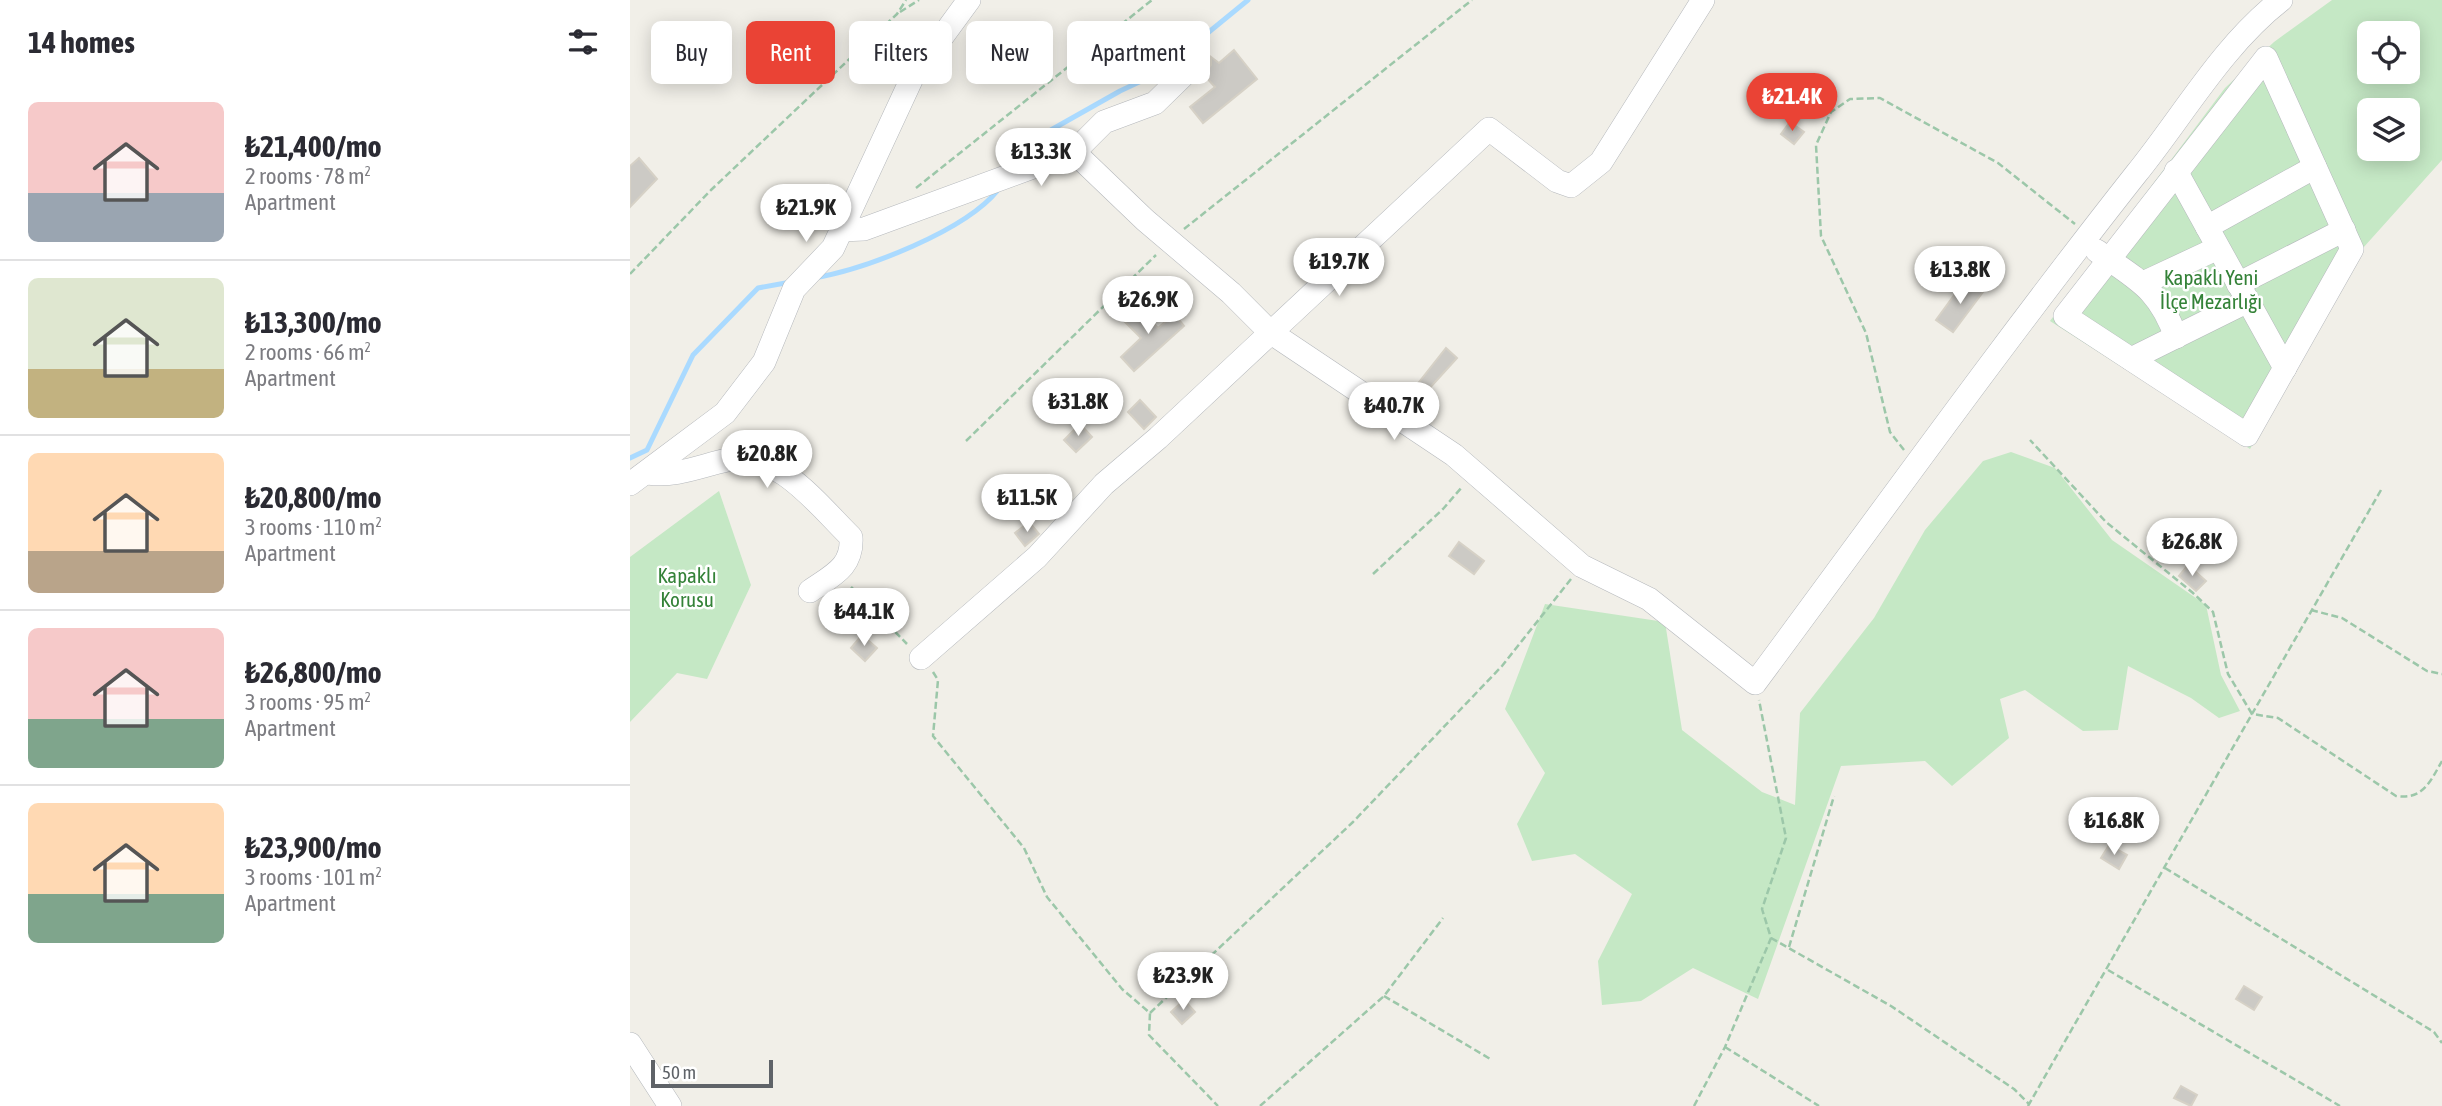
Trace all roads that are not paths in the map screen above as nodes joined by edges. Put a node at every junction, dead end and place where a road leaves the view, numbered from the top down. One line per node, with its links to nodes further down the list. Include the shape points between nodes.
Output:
1 (969, 0): 9 (street, via 912,78)
2 (1703, 0): 16 (street, via 1601,162 1570,186 1489,129)
3 (2281, 0): 11 (street, via 2260,17 2204,83)
4 (1174, 84): 5 (street, via 1155,103 1104,122)
5 (1074, 152): 9 (street, via 864,229); 16 (street)
6 (2315, 167): 7 (street, via 2266,58); 8 (street); 10 (street)
7 (2176, 171): 8 (street); 13 (street)
8 (2207, 227): 12 (street)
9 (841, 230): 20 (street, via 833,248 794,289 764,362 725,413)
10 (2344, 230): 15 (street); 19 (street, via 2352,249)
11 (2086, 237): 13 (street); 16 (street, via 1755,683 1648,599 1581,566 1475,471)
12 (2218, 248): 14 (street); 15 (street)
13 (2108, 259): 14 (street); 18 (street, via 2065,316)
14 (2143, 283): 17 (street, via 2156,294)
15 (2243, 293): 17 (street); 19 (street)
16 (1270, 332): 22 (street, via 1104,484 1037,557)
17 (2176, 337): 18 (street)
18 (2131, 359): 19 (street, via 2247,435)
19 (2285, 368)
20 (639, 478): 21 (street, via 669,476 732,459 764,462 793,482 851,537 852,553 842,568)
21 (810, 590)
22 (921, 658)
23 (630, 1044): 24 (street)
24 (670, 1106)

